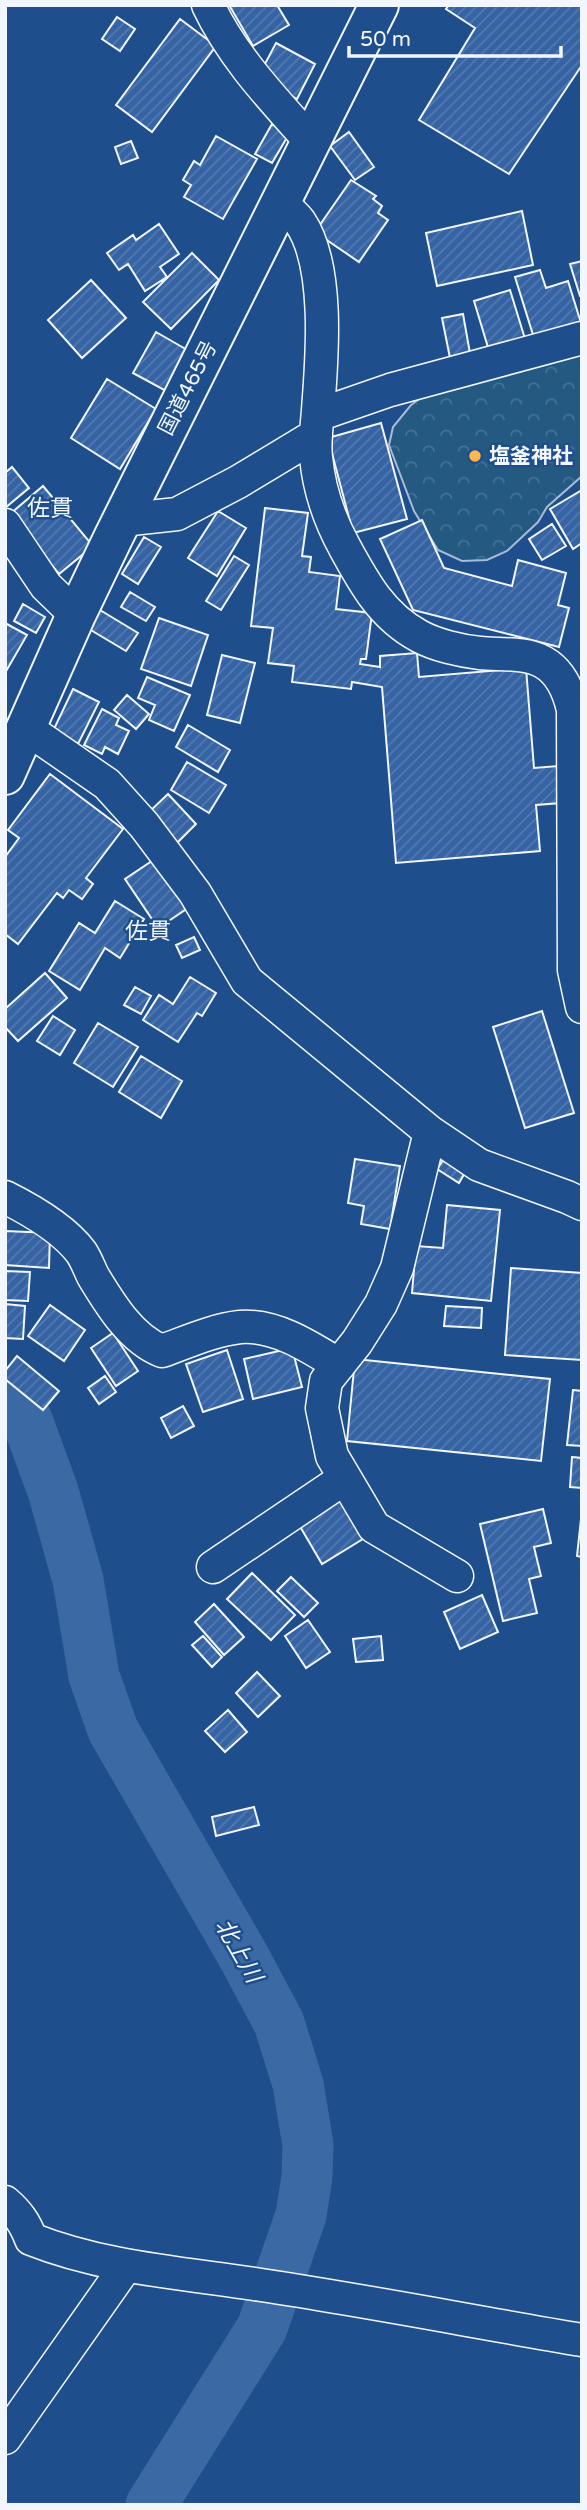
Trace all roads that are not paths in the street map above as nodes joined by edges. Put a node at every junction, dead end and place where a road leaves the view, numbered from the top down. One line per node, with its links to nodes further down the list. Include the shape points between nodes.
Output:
1 (208, 5): 3 (street, via 261,86)
2 (379, 5): 3 (highway, 国道465号)
3 (312, 143): 4 (highway, 国道465号)
4 (281, 203): 6 (street, via 300,222 313,250 324,329); 7 (highway, 国道465号)
5 (582, 338): 6 (street, via 390,390)
6 (317, 425): 7 (street, via 238,482 177,514); 10 (street, via 321,495 371,595 392,618 420,637 476,652 543,662 569,691)
7 (122, 520): 9 (highway, 国道465号)
8 (5, 526): 9 (street, via 46,586)
9 (76, 615): 11 (highway, 国道465号)
10 (577, 710): 13 (street, via 574,970)
11 (26, 729): 12 (highway, 国道465号); 14 (street, via 107,784 144,825 195,893 247,981)
12 (5, 775)
13 (582, 1007)
14 (430, 1132): 16 (street, via 479,1165); 17 (street, via 397,1268 381,1304)
15 (5, 1197): 17 (street, via 64,1235 81,1252 133,1334 147,1346 162,1351 241,1327 272,1331)
16 (582, 1204)
17 (339, 1365): 18 (street, via 326,1381 322,1408 332,1455)
18 (345, 1478): 19 (street); 20 (street, via 374,1527)
19 (213, 1567)
20 (457, 1576)
21 (5, 2202): 22 (street, via 26,2225 31,2239)
22 (126, 2266): 23 (street); 24 (street)
23 (582, 2340)
24 (5, 2438)

